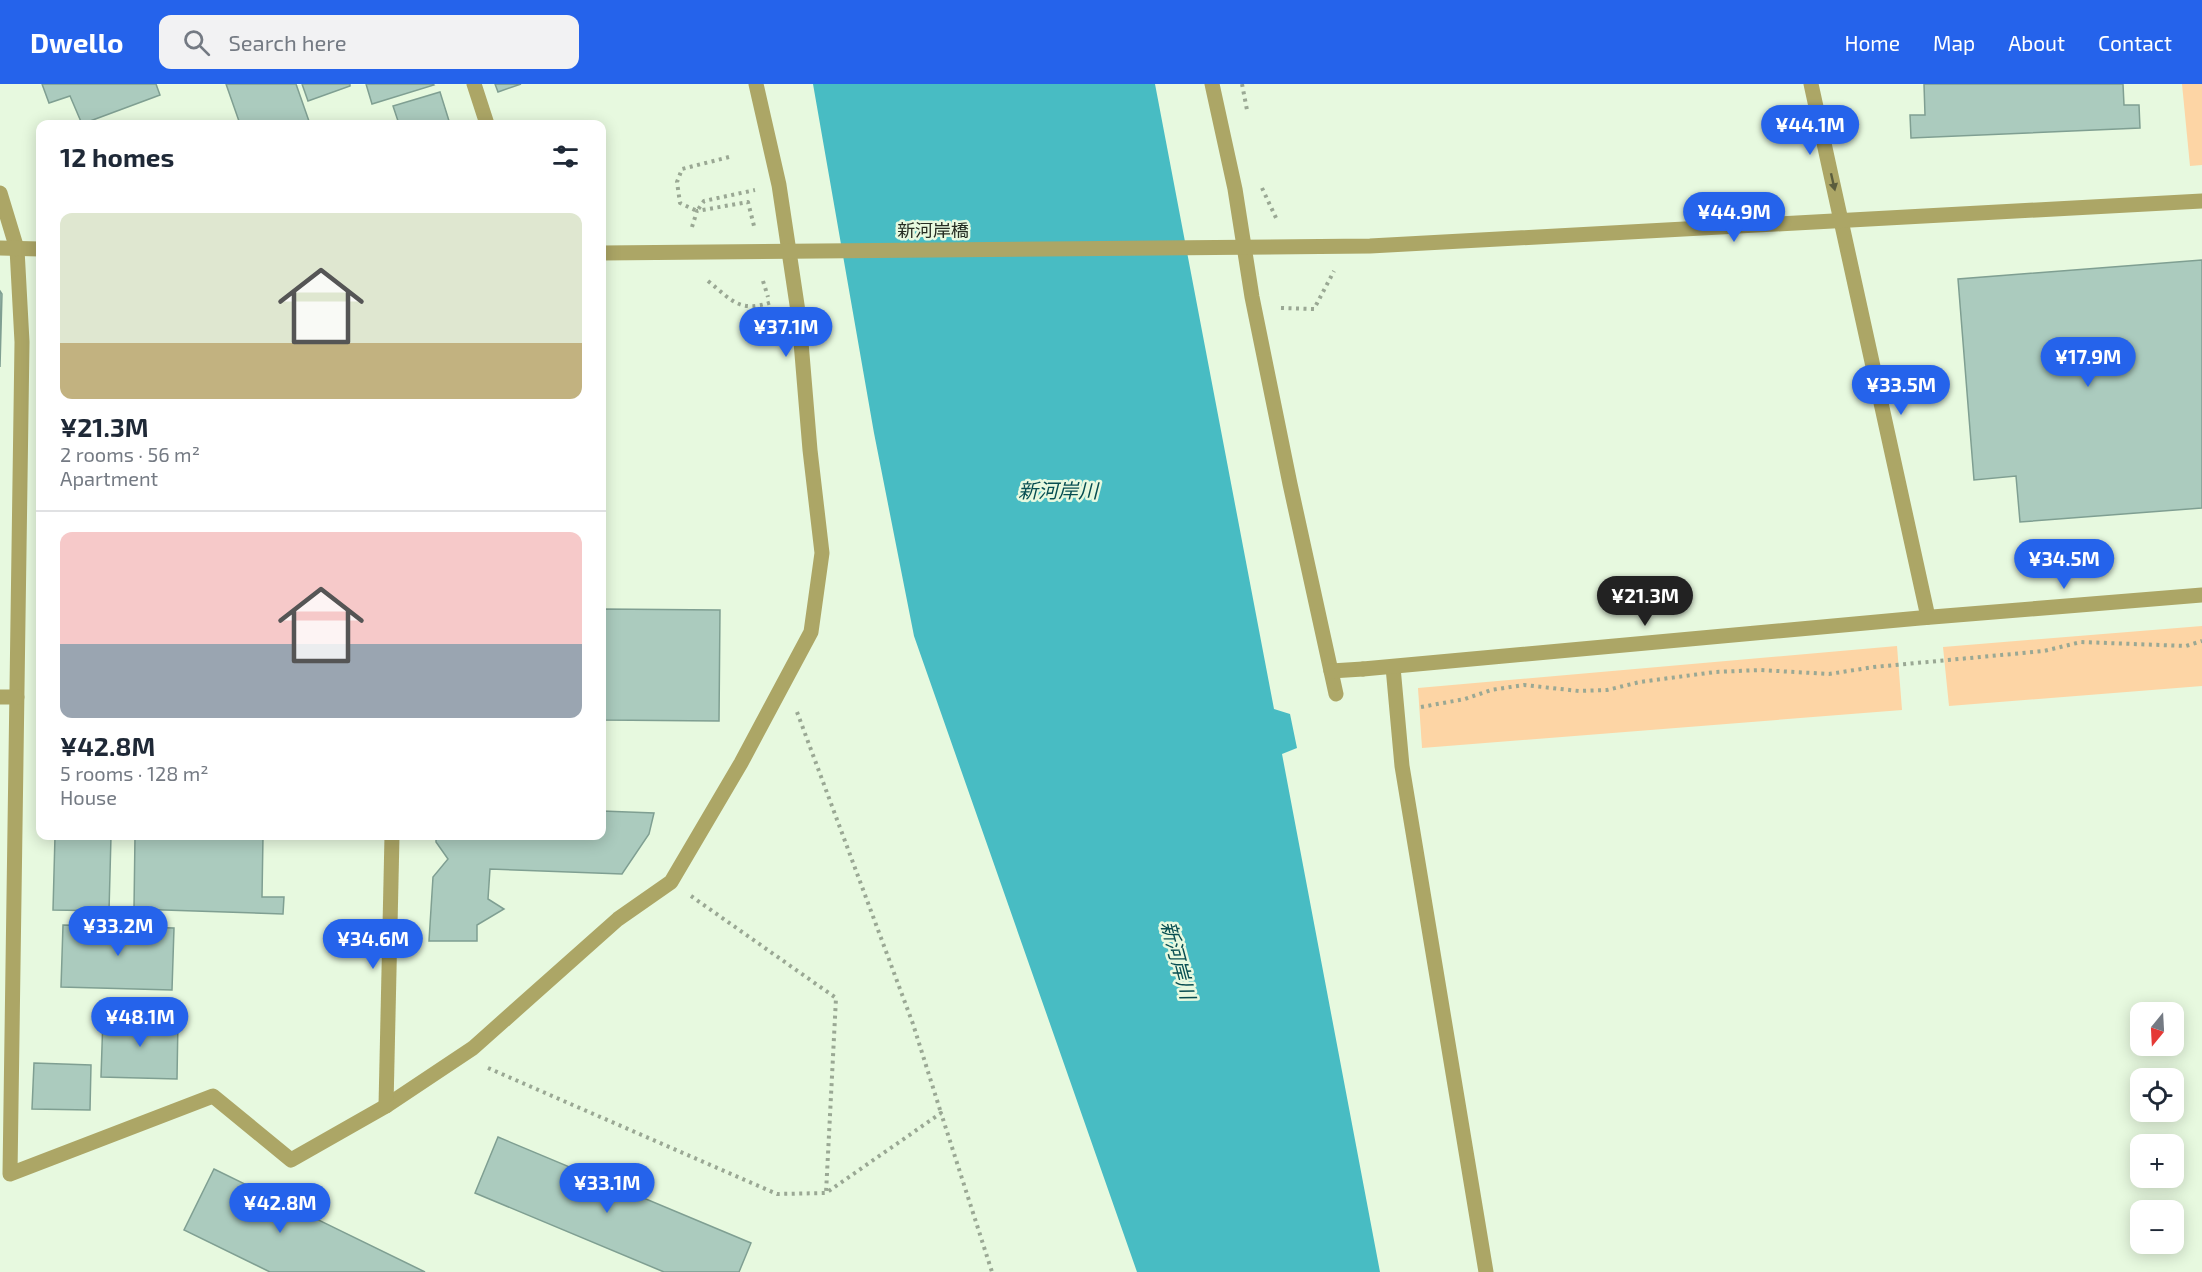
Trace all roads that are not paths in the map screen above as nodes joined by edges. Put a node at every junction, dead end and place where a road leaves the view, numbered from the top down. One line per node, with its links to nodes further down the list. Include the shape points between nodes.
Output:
1 (474, 84): 5 (street)
2 (756, 84): 21 (street, via 779,185 799,318 822,553 811,632 671,882 618,919 473,1048)
3 (1212, 84): 16 (street, via 1287,472)
4 (1811, 84): 8 (street, one-way to 8)
5 (486, 120)
6 (0, 193): 10 (street)
7 (2202, 201): 8 (street, 新河岸橋)
8 (1842, 221): 12 (street, 新河岸橋, via 1370,246); 14 (street)
9 (0, 248): 10 (street)
10 (17, 249): 11 (street); 19 (street, via 22,342)
11 (36, 249)
12 (606, 253)
13 (2202, 595): 14 (street)
14 (1928, 617): 15 (street)
15 (1393, 667): 16 (street); 22 (street, via 1402,766)
16 (1331, 671): 17 (street)
17 (1336, 694)
18 (0, 697): 19 (street)
19 (17, 697): 21 (street, via 10,1174 213,1096 291,1160)
20 (392, 840): 21 (street)
21 (386, 1106)
22 (1486, 1272)

